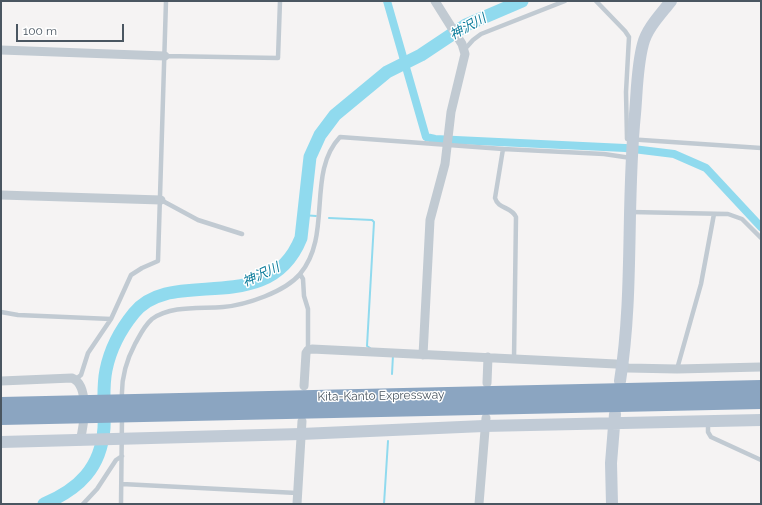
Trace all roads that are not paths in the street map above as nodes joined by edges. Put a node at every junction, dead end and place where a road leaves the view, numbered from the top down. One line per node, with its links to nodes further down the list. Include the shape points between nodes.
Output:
1 (166, 1): 9 (lane)
2 (280, 1): 9 (lane, via 278,58)
3 (435, 1): 7 (street)
4 (565, 1): 7 (lane, via 481,34)
5 (596, 1): 13 (lane, via 629,37 626,136)
6 (671, 1): 13 (street, via 643,43)
7 (463, 47): 10 (street, via 464,61)
8 (1, 50): 9 (street)
9 (164, 56): 15 (lane)
10 (447, 141): 12 (lane); 20 (lane, via 340,137 332,145 325,163 315,248); 24 (street, via 445,164 430,220)
11 (761, 148): 13 (lane)
12 (503, 149): 13 (lane, via 604,154); 26 (lane, via 495,198 499,204 514,212 516,217)
13 (631, 149): 16 (street)
14 (1, 195): 15 (street)
15 (161, 200): 18 (lane, via 198,220); 22 (lane, via 158,261 131,275)
16 (629, 212): 17 (lane); 27 (street, via 627,337)
17 (714, 214): 19 (lane, via 736,216); 29 (lane, via 701,284)
18 (242, 234)
19 (761, 238)
20 (300, 274): 23 (lane, via 308,309); 47 (lane, via 279,289 235,306 175,310 160,315 148,323 130,352 125,369)
21 (1, 312): 22 (lane)
22 (111, 319): 30 (lane, via 88,353 81,375)
23 (308, 350): 24 (street); 34 (street)
24 (423, 355): 25 (street)
25 (488, 357): 26 (street); 33 (street)
26 (514, 359): 27 (street)
27 (622, 366): 29 (street); 32 (street)
28 (761, 367): 29 (street)
29 (677, 369)
30 (76, 379): 31 (street); 48 (street, via 81,384 84,394)
31 (1, 381)
32 (620, 381)
33 (487, 383)
34 (304, 386)
35 (761, 388): 38 (highway, Kita-Kanto Expressway)
36 (761, 401): 38 (highway, Kita-Kanto Expressway)
37 (1, 405): 39 (highway, Kita-Kanto Expressway)
38 (129, 408): 39 (highway, Kita-Kanto Expressway)
39 (73, 409): 40 (highway, Kita-Kanto Expressway)
40 (1, 417)
41 (615, 419): 44 (street); 45 (street); 58 (street, via 611,463)
42 (761, 420): 44 (street)
43 (302, 421): 46 (street)
44 (708, 421): 51 (lane, via 710,437)
45 (485, 422): 46 (street); 57 (street)
46 (301, 434): 47 (street); 53 (street)
47 (119, 440): 48 (street); 50 (lane)
48 (85, 441): 49 (street)
49 (1, 442)
50 (122, 456): 52 (lane); 54 (lane, via 116,460 97,489)
51 (761, 460)
52 (122, 484): 53 (lane); 55 (lane)
53 (298, 494): 56 (street)
54 (83, 504)
55 (121, 504)
56 (297, 504)
57 (479, 504)
58 (612, 504)

